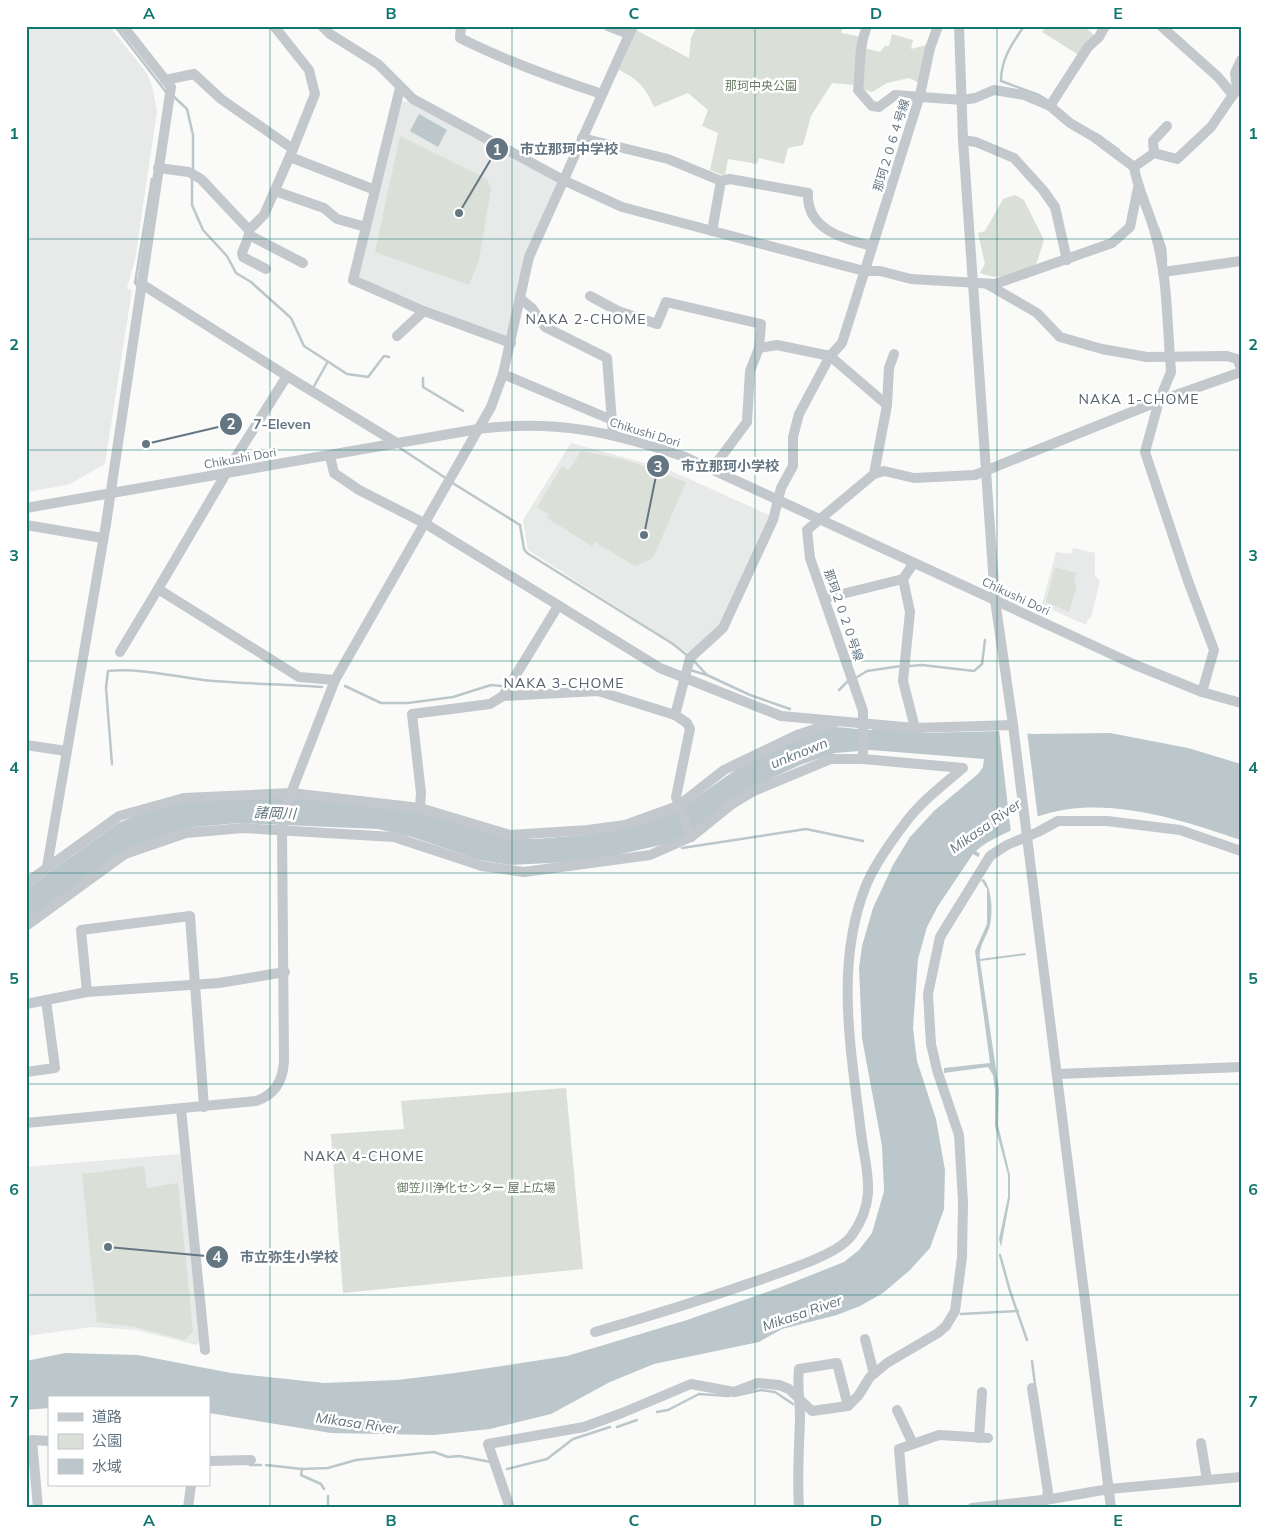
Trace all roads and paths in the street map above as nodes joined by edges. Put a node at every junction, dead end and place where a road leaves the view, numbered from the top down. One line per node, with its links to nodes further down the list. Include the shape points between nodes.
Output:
1 (122, 26): 13 (street)
2 (274, 26): 23 (street, via 309,70 315,94)
3 (322, 26): 14 (street, via 378,64)
4 (461, 26): 16 (street, via 460,38 484,50 534,72)
5 (608, 26): 11 (street)
6 (868, 26): 17 (street, via 860,45 858,90 872,106 879,107 895,95)
7 (938, 26): 17 (street, 那珂２０６４号線)
8 (959, 26): 18 (street)
9 (1105, 26): 19 (street, via 1099,37 1088,46)
10 (1161, 26): 15 (street)
11 (631, 30): 16 (street)
12 (1241, 60): 15 (street, via 1236,69)
13 (165, 80): 23 (street, via 194,74); 26 (street, via 171,87)
14 (400, 88): 27 (street, via 413,99); 30 (street)
15 (1237, 92): 24 (street, via 1211,127 1177,160)
16 (602, 94): 21 (street)
17 (920, 95): 18 (street); 35 (street, 那珂２０６４号線)
18 (962, 100): 19 (street, via 994,90 1024,95); 22 (street)
19 (1050, 106): 25 (street)
20 (1167, 126): 24 (street, via 1153,141)
21 (582, 138): 27 (street); 28 (street, via 668,159)
22 (963, 140): 36 (street, via 1014,158 1043,190 1055,206); 43 (street)
23 (291, 153): 30 (street); 31 (street)
24 (1154, 153): 25 (street)
25 (1134, 167): 29 (street)
26 (158, 168): 34 (street, via 189,172 201,179); 42 (street)
27 (563, 180): 33 (street, via 622,207); 46 (street, via 529,257)
28 (721, 181): 33 (street); 35 (street, via 808,193 808,207 812,215 834,234)
29 (1138, 188): 36 (street, via 1130,227 1112,243); 41 (street, via 1155,232)
30 (375, 190): 32 (street)
31 (275, 191): 32 (street, via 324,208 337,219); 34 (street, via 264,215)
32 (366, 227): 47 (street, via 354,280)
33 (712, 231): 40 (street)
34 (249, 233): 38 (street); 39 (street, via 243,257)
35 (872, 246): 40 (street, 那珂２０６４号線)
36 (1067, 260): 44 (street)
37 (1241, 261): 41 (street)
38 (303, 263)
39 (266, 269)
40 (864, 271): 43 (street, via 880,271 911,280); 52 (street, 那珂２０６４号線, via 842,343)
41 (1163, 272): 53 (street)
42 (140, 283): 57 (street); 69 (street)
43 (972, 283): 44 (street); 66 (street)
44 (987, 284): 53 (street, via 1037,314 1060,337 1124,354)
45 (590, 296): 50 (street, via 618,311 657,324 666,302 758,322 761,324)
46 (520, 299): 49 (street); 60 (street, via 532,308 546,327 607,358)
47 (424, 310): 48 (street); 49 (street)
48 (397, 336)
49 (511, 343): 56 (street)
50 (760, 348): 52 (street, via 777,345); 65 (street, via 750,372 747,422)
51 (894, 354): 59 (street, via 889,368)
52 (830, 356): 59 (street); 70 (street, 那珂２０６４号線, via 799,414 793,437 793,466)
53 (1170, 358): 54 (street, via 1227,356 1237,360); 58 (street, via 1171,372)
54 (1241, 368)
55 (1241, 372): 58 (street)
56 (503, 374): 60 (street); 61 (street, via 491,407)
57 (287, 376): 63 (street); 67 (street)
58 (1159, 401): 66 (street); 85 (street, via 1145,452 1214,650)
59 (887, 405): 68 (street)
60 (612, 420): 62 (street)
61 (478, 429): 62 (street, Chikushi Dori, via 550,425); 63 (street, Chikushi Dori); 73 (street)
62 (613, 434): 65 (street, Chikushi Dori, via 648,444)
63 (397, 443): 64 (street, Chikushi Dori)
64 (330, 456): 67 (street, Chikushi Dori); 73 (street, via 334,473 359,490)
65 (712, 470): 70 (street, Chikushi Dori)
66 (985, 471): 68 (street, via 957,477 914,478 884,471); 80 (street)
67 (227, 473): 69 (street, Chikushi Dori); 78 (street)
68 (874, 474): 72 (street)
69 (111, 494): 71 (street, Chikushi Dori); 75 (street)
70 (778, 501): 72 (street, Chikushi Dori); 83 (street, 那珂２０６４号線, via 773,520 723,628 690,658)
71 (26, 508)
72 (819, 520): 76 (street, Chikushi Dori); 79 (street, 那珂２０２０号線, via 807,530 810,558)
73 (426, 524): 81 (street); 84 (street)
74 (26, 525): 75 (street)
75 (103, 538): 94 (street)
76 (913, 564): 77 (street); 80 (street, Chikushi Dori)
77 (903, 579): 79 (street); 92 (street, via 910,612 903,681)
78 (158, 589): 82 (street); 84 (street, via 299,677)
79 (826, 598): 90 (street, 那珂２０２０号線, via 863,710)
80 (995, 600): 85 (street, Chikushi Dori); 91 (street)
81 (558, 606): 83 (street, via 660,668); 86 (street)
82 (120, 652)
83 (685, 679): 88 (street, 那珂２０６４号線); 89 (street, via 781,716)
84 (335, 680): 96 (street)
85 (1202, 692): 87 (street, Chikushi Dori)
86 (502, 696): 88 (street, via 598,691); 98 (street, via 490,704 412,714)
87 (1241, 703)
88 (676, 715): 97 (street, via 690,729 676,797)
89 (836, 722): 90 (street); 97 (street, via 797,735 724,770)
90 (864, 724): 92 (street); 95 (street, 那珂２０２０号線)
91 (1013, 725): 92 (street); 100 (street)
92 (915, 728)
93 (26, 745): 94 (street)
94 (66, 751): 103 (street)
95 (864, 756): 101 (street, via 831,759 754,791); 117 (street, via 962,768 929,796 903,825 868,882 852,929 847,970 848,1007 861,1136 869,1173 868,1202 852,1236 822,1258 686,1306)
96 (291, 793): 98 (street); 99 (street); 103 (street, via 184,798 147,806 119,816)
97 (678, 806): 98 (street, via 625,825 510,835); 101 (street)
98 (420, 808)
99 (282, 830): 101 (street, via 394,837 482,866 524,872 650,855); 105 (street, via 243,828 186,833 125,854); 106 (street)
100 (1026, 836): 102 (street, via 1058,821 1107,821 1180,830); 113 (street); 120 (street, via 990,856 940,937 932,967 928,994 931,1044 959,1135 962,1257 955,1311 938,1333)
101 (691, 837)
102 (1241, 852)
103 (46, 867): 104 (street)
104 (26, 882)
105 (26, 926)
106 (285, 972): 107 (street); 114 (street, via 284,1066 277,1087 256,1102)
107 (196, 984): 108 (street); 108 (street, via 190,916 81,930); 114 (street)
108 (87, 992): 109 (street)
109 (46, 1000): 110 (street); 112 (street, via 55,1068)
110 (26, 1004)
111 (1241, 1067): 113 (street)
112 (26, 1072)
113 (1057, 1074): 134 (street)
114 (204, 1107): 115 (street)
115 (181, 1110): 116 (street); 119 (street)
116 (26, 1123)
117 (595, 1332)
118 (865, 1339): 120 (street)
119 (205, 1350)
120 (874, 1374): 124 (street)
121 (1032, 1388): 135 (street, via 1048,1492)
122 (982, 1392): 128 (street, via 983,1438 939,1435)
123 (799, 1399): 124 (street, via 812,1411); 124 (street, via 800,1369 837,1363); 138 (street, via 779,1385 758,1383 734,1392 691,1384 584,1427 488,1444); 139 (street)
124 (848, 1406)
125 (897, 1410): 128 (street)
126 (48, 1440): 136 (street, via 32,1440)
127 (1201, 1443): 132 (street)
128 (913, 1444): 140 (street, via 899,1449)
129 (251, 1460): 130 (street)
130 (210, 1461)
131 (1241, 1477): 132 (street)
132 (1207, 1480): 134 (street)
133 (191, 1486): 137 (street)
134 (1109, 1489): 135 (street); 142 (street)
135 (1046, 1500): 141 (street)
136 (38, 1508)
137 (186, 1508)
138 (510, 1508)
139 (799, 1508)
140 (904, 1508)
141 (972, 1508)
142 (1111, 1508)

